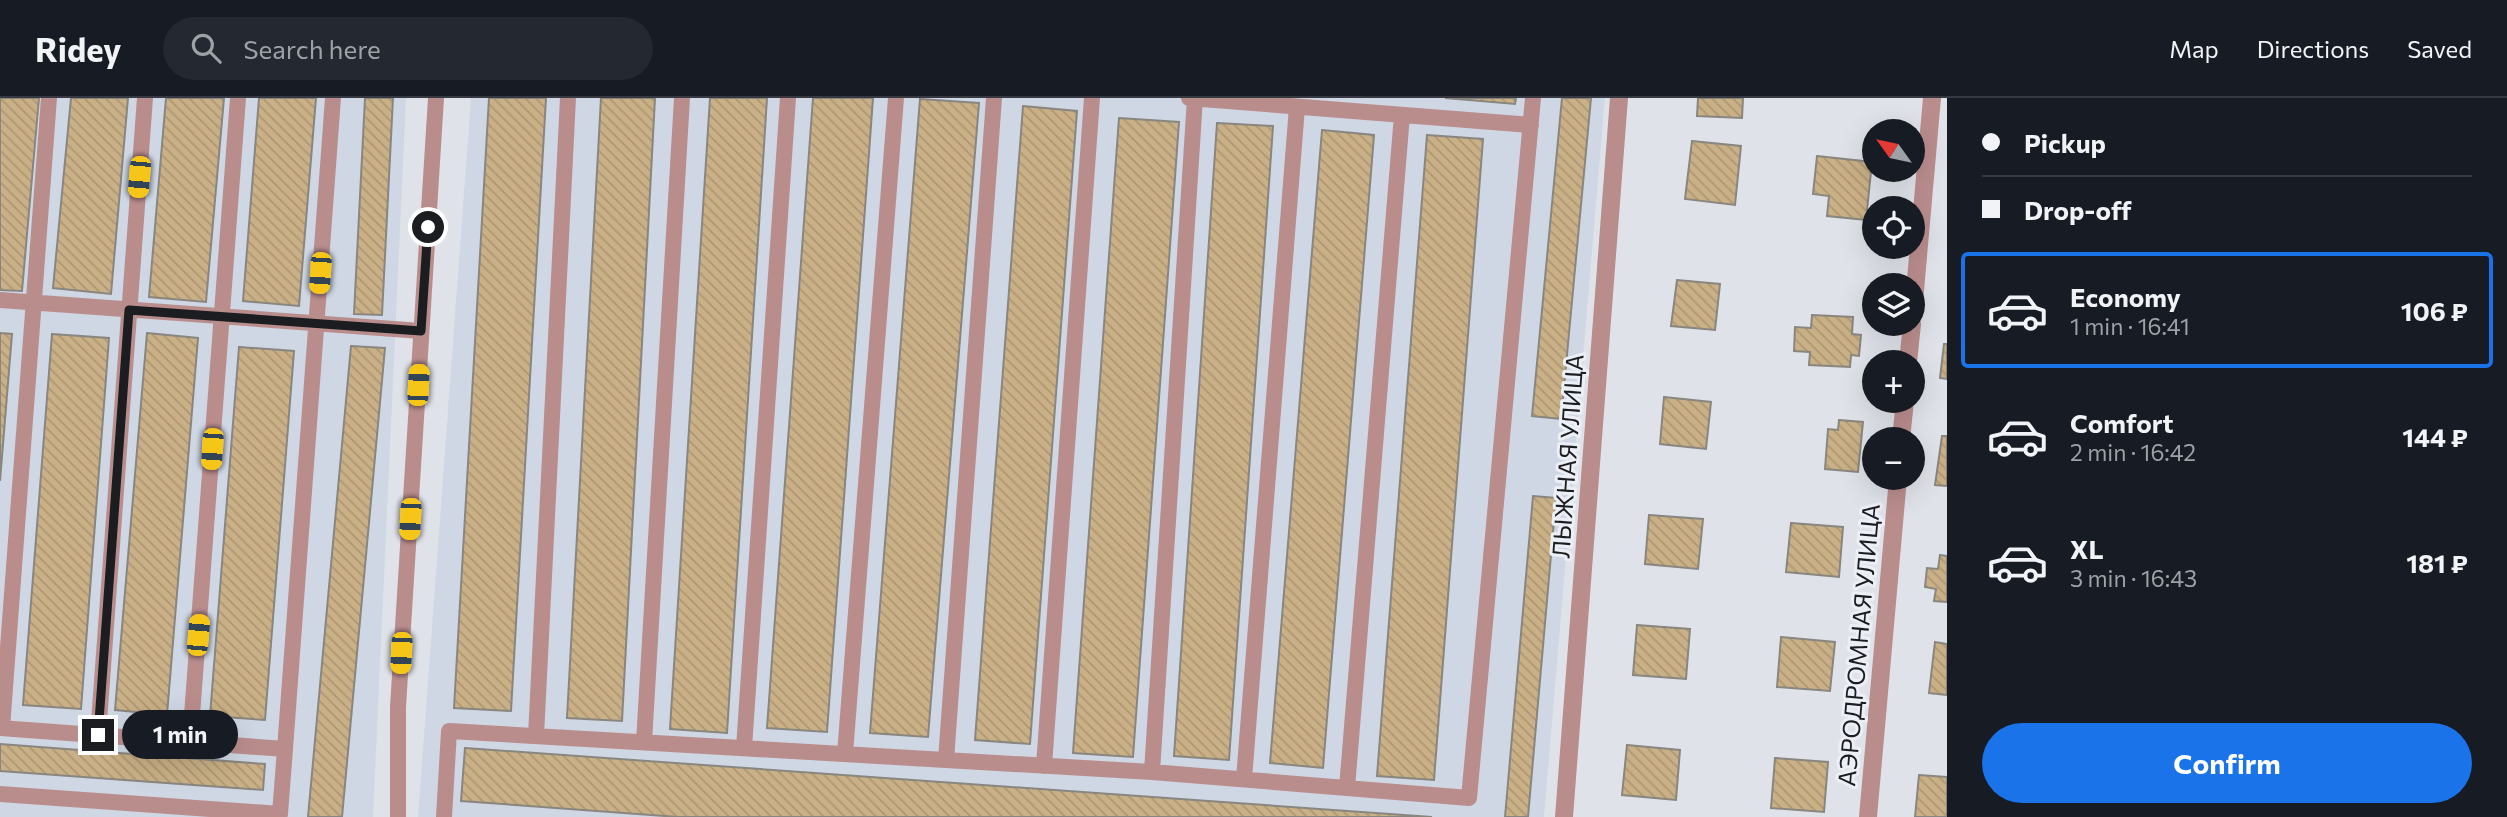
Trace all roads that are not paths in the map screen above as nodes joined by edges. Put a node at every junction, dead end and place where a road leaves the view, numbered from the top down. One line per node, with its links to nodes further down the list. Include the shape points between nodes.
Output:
1 (49, 98): 22 (lane)
2 (145, 98): 23 (lane)
3 (238, 98): 24 (lane)
4 (333, 98): 25 (lane)
5 (436, 98): 26 (lane)
6 (568, 98): 30 (lane)
7 (682, 98): 32 (lane)
8 (788, 98): 33 (lane)
9 (896, 98): 35 (lane)
10 (994, 98): 36 (lane)
11 (1092, 98): 37 (lane)
12 (1189, 98): 13 (lane)
13 (1195, 98): 17 (lane); 38 (lane)
14 (1533, 98): 19 (lane)
15 (1619, 98): 44 (street, ЛЫЖНАЯ УЛИЦА)
16 (1932, 98): 20 (street)
17 (1297, 107): 18 (lane); 39 (lane)
18 (1402, 115): 19 (lane); 40 (lane)
19 (1531, 125): 40 (lane, via 1469,798)
20 (1917, 273)
21 (0, 300): 22 (lane)
22 (34, 303): 23 (lane); 28 (lane)
23 (129, 310): 24 (lane); 29 (lane)
24 (222, 317): 25 (lane); 31 (lane)
25 (317, 324): 26 (lane); 34 (lane)
26 (421, 331): 42 (lane, via 398,707)
27 (1897, 490): 45 (street, АЭРОДРОМНАЯ УЛИЦА)
28 (1, 728): 29 (lane)
29 (98, 735): 31 (lane)
30 (536, 736): 32 (lane); 43 (lane, via 449,731)
31 (190, 742): 34 (lane)
32 (644, 742): 33 (lane)
33 (744, 748): 35 (lane)
34 (285, 749): 41 (lane, via 280,814)
35 (845, 754): 36 (lane)
36 (946, 760): 37 (lane)
37 (1044, 766): 38 (lane)
38 (1152, 772): 39 (lane)
39 (1244, 779): 40 (lane)
40 (1347, 788)
41 (0, 794)
42 (398, 817)
43 (444, 817)
44 (1564, 817)
45 (1868, 817)

